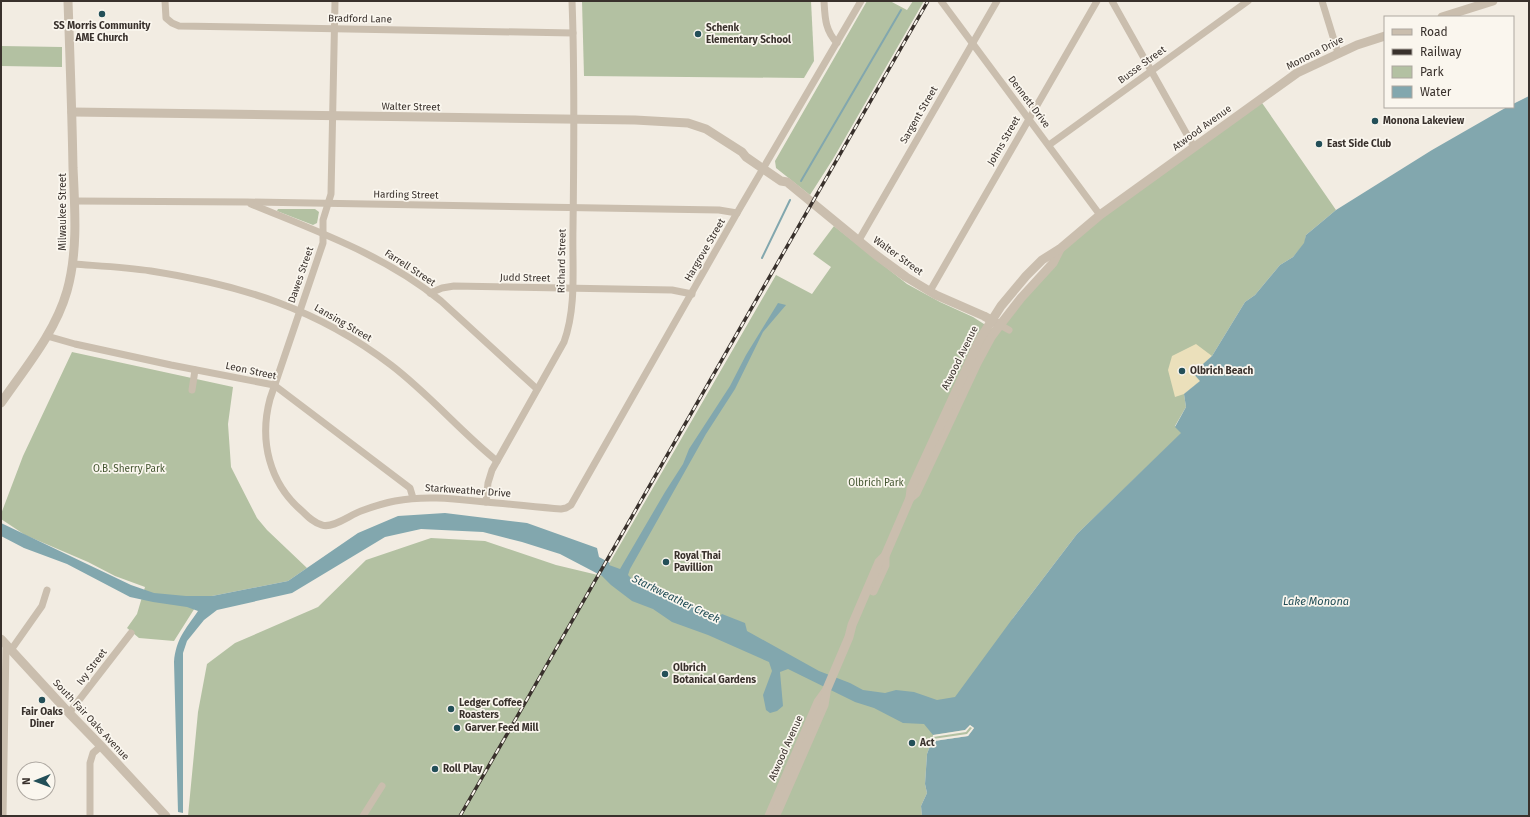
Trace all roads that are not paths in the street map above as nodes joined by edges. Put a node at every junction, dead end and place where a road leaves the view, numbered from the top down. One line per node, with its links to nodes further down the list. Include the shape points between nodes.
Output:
1 (68, 1): 23 (street, Milwaukee Street)
2 (165, 1): 15 (street, Bradford Lane, via 166,18 179,26)
3 (334, 1): 15 (street, Dawes Street)
4 (572, 1): 16 (street, Richard Street)
5 (824, 1): 18 (street, via 827,30)
6 (861, 1): 18 (street, Hargrove Street)
7 (941, 1): 19 (street, Dennett Drive)
8 (997, 1): 19 (street, Sargent Street)
9 (1097, 1): 25 (street, Johns Street)
10 (1112, 1): 21 (street)
11 (1248, 1): 21 (street, Busse Street)
12 (1322, 1): 20 (street)
13 (1494, 1): 14 (street)
14 (1445, 16)
15 (333, 28): 16 (street, Bradford Lane); 24 (street, Dawes Street)
16 (573, 33): 26 (street, Richard Street)
17 (1384, 36): 20 (street, Monona Drive)
18 (837, 43): 29 (street, Hargrove Street)
19 (972, 44): 25 (street, Dennett Drive); 37 (street, Sargent Street)
20 (1338, 53): 22 (street, Monona Drive, via 1297,73)
21 (1151, 71): 27 (street, Busse Street); 28 (street)
22 (1260, 100): 28 (street, Atwood Avenue)
23 (72, 112): 24 (street, Walter Street); 30 (street, Milwaukee Street)
24 (332, 117): 26 (street, Walter Street); 32 (street, Dawes Street, via 331,194)
25 (1028, 118): 27 (street, Dennett Drive); 41 (street, Johns Street)
26 (575, 120): 29 (street, Walter Street, via 684,122 706,129 746,157); 33 (street, Richard Street)
27 (1049, 145): 35 (street, Dennett Drive)
28 (1194, 147): 35 (street, Atwood Avenue)
29 (766, 166): 34 (street, Hargrove Street); 37 (street, Walter Street, via 784,176 786,182)
30 (74, 202): 31 (street, Harding Street); 39 (street, Milwaukee Street)
31 (247, 202): 32 (street, Harding Street); 36 (street, Farrell Street)
32 (328, 204): 33 (street, Harding Street); 36 (street, Dawes Street, via 323,220)
33 (573, 208): 34 (street, Harding Street, via 719,210); 40 (street, Richard Street)
34 (737, 213): 43 (street, Hargrove Street)
35 (1100, 215): 38 (street, Atwood Avenue)
36 (323, 234): 42 (street, Farrell Street, via 365,252); 44 (street, Dawes Street, via 323,243)
37 (859, 240): 41 (street, Walter Street, via 898,271)
38 (1061, 248): 45 (street, Atwood Avenue, via 1042,260); 46 (street, Atwood Avenue, via 1053,263)
39 (73, 264): 44 (street, Lansing Street, via 150,271 202,280); 48 (street, Milwaukee Street, via 67,292)
40 (572, 289): 42 (street, Judd Street, via 454,286); 43 (street, Judd Street, via 672,290); 52 (street, Richard Street, via 571,311 565,337)
41 (930, 291): 45 (street, Walter Street)
42 (430, 292): 52 (street, Farrell Street)
43 (692, 294): 58 (street, Hargrove Street, via 571,505)
44 (300, 310): 50 (street, Dawes Street); 54 (street, Lansing Street, via 358,342 392,365)
45 (991, 320): 46 (street, Walter Street); 56 (street, Atwood Avenue, via 961,378 911,489)
46 (1000, 325): 47 (street, Walter Street); 56 (street, Atwood Avenue, via 977,363 916,493)
47 (1009, 330)
48 (47, 336): 49 (street, Leon Street); 53 (street, Milwaukee Street)
49 (195, 370): 50 (street, Leon Street); 51 (street)
50 (274, 385): 55 (street, Leon Street, via 410,488); 59 (street, Dawes Street, via 267,409 265,433 274,475 294,504 312,520)
51 (192, 390)
52 (537, 390): 54 (street, Richard Street)
53 (1, 403)
54 (497, 461): 57 (street, Richard Street, via 488,483)
55 (413, 498): 57 (street, Starkweather Drive); 59 (street, Starkweather Drive, via 377,505)
56 (910, 498): 63 (street, Atwood Avenue, via 885,556 879,562)
57 (486, 502): 58 (street, Starkweather Drive)
58 (566, 508)
59 (326, 526)
60 (47, 590): 62 (street, via 42,606)
61 (131, 633): 64 (street, Ivy Street)
62 (6, 644): 64 (street, South Fair Oaks Avenue); 67 (street)
63 (826, 692): 71 (street, Atwood Avenue, via 818,702); 72 (street, Atwood Avenue, via 824,705)
64 (68, 713): 65 (street, South Fair Oaks Avenue)
65 (101, 746): 68 (street, via 91,758); 69 (street, South Fair Oaks Avenue)
66 (382, 786): 70 (street)
67 (3, 816)
68 (90, 816)
69 (166, 816)
70 (363, 816)
71 (769, 816)
72 (775, 816)

